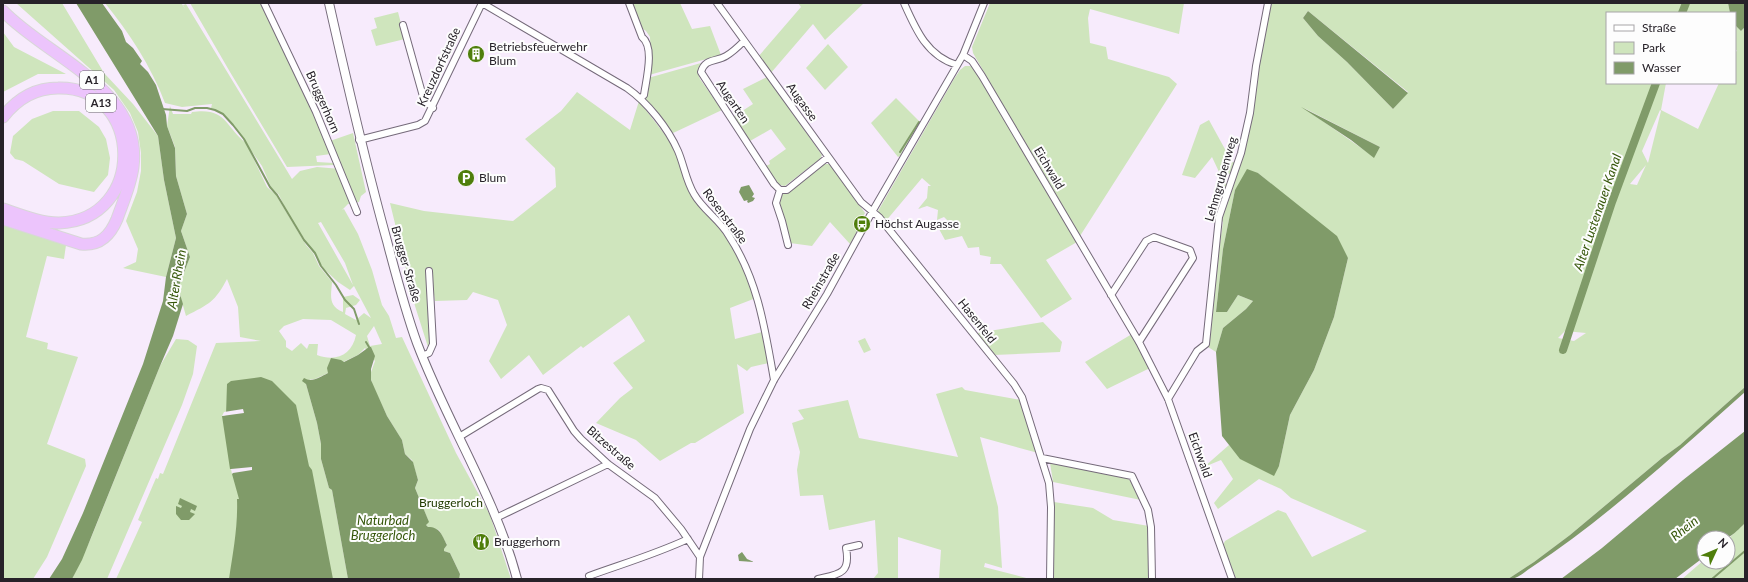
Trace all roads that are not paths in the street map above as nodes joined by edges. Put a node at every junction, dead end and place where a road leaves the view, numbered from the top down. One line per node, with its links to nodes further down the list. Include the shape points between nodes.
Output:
1 (264, 3): 21 (street, Bruggerhorn, via 316,112)
2 (329, 3): 17 (main road, Brugger Straße)
3 (482, 3): 14 (street, Rosenstraße); 15 (street, Kreuzdorfstraße)
4 (629, 3): 14 (street, via 648,46 649,64 644,95)
5 (717, 3): 11 (street, Augasse)
6 (904, 3): 13 (street, via 927,46 935,54)
7 (984, 3): 12 (street, Rheinstraße)
8 (1268, 3): 30 (street, Lehmgrubenweg, via 1241,153 1219,217 1206,344 1197,351)
9 (3, 11): 23 (highway, A1, via 29,35 81,71 117,106 131,135 134,154 131,179 113,228 107,237 99,242 81,244)
10 (404, 25): 15 (street, via 424,100)
11 (744, 42): 18 (street, Augasse); 19 (street, Augarten, via 727,55 710,60 701,72)
12 (963, 55): 13 (street, Rheinstraße); 26 (street, Eichwald, via 972,61 982,76)
13 (957, 65): 22 (street, Rheinstraße)
14 (641, 98): 29 (street, Rosenstraße, via 678,150 694,194 725,230 744,260 761,309)
15 (433, 108): 17 (street, Kreuzdorfstraße, via 425,121 418,125)
16 (3, 117): 20 (highway, A13, via 18,102 37,91 61,88 78,91 98,101 111,114 122,135 125,155 123,173 114,191 100,208 88,216 68,222 50,222)
17 (359, 140): 28 (main road, Brugger Straße)
18 (828, 157): 19 (street, via 786,190); 22 (street, Augasse, via 861,202)
19 (780, 190): 24 (street, via 776,203)
20 (3, 209)
21 (357, 212)
22 (872, 212): 29 (street, Rheinstraße, via 827,294); 32 (street, Hasenfeld, via 879,217 1014,384 1022,397)
23 (3, 218)
24 (788, 245)
25 (429, 271): 28 (street, via 434,344 429,352)
26 (1111, 295): 27 (street, Eichwald); 27 (street, via 1146,241 1154,237 1190,250 1192,258)
27 (1139, 342): 30 (street, Eichwald)
28 (422, 356): 31 (main road, Brugger Straße)
29 (774, 380): 37 (street, Rheinstraße, via 750,429)
30 (1168, 399): 44 (street, Eichwald)
31 (459, 437): 33 (street, Bitzestraße, via 541,388 548,390 574,431); 34 (main road, Brugger Straße)
32 (1042, 458): 42 (street, Hasenfeld, via 1049,482 1051,507); 43 (street, via 1132,476 1148,510 1151,527)
33 (608, 464): 34 (street); 35 (street, Bitzestraße, via 654,498 670,514)
34 (496, 518): 39 (main road, Brugger Straße)
35 (688, 539): 37 (street, Bitzestraße); 38 (street, via 662,551)
36 (859, 545): 41 (street, via 846,548 848,560 844,571)
37 (700, 557): 40 (street, Rheinstraße)
38 (589, 576)
39 (517, 579)
40 (699, 579)
41 (818, 579)
42 (1050, 579)
43 (1152, 579)
44 (1232, 579)

